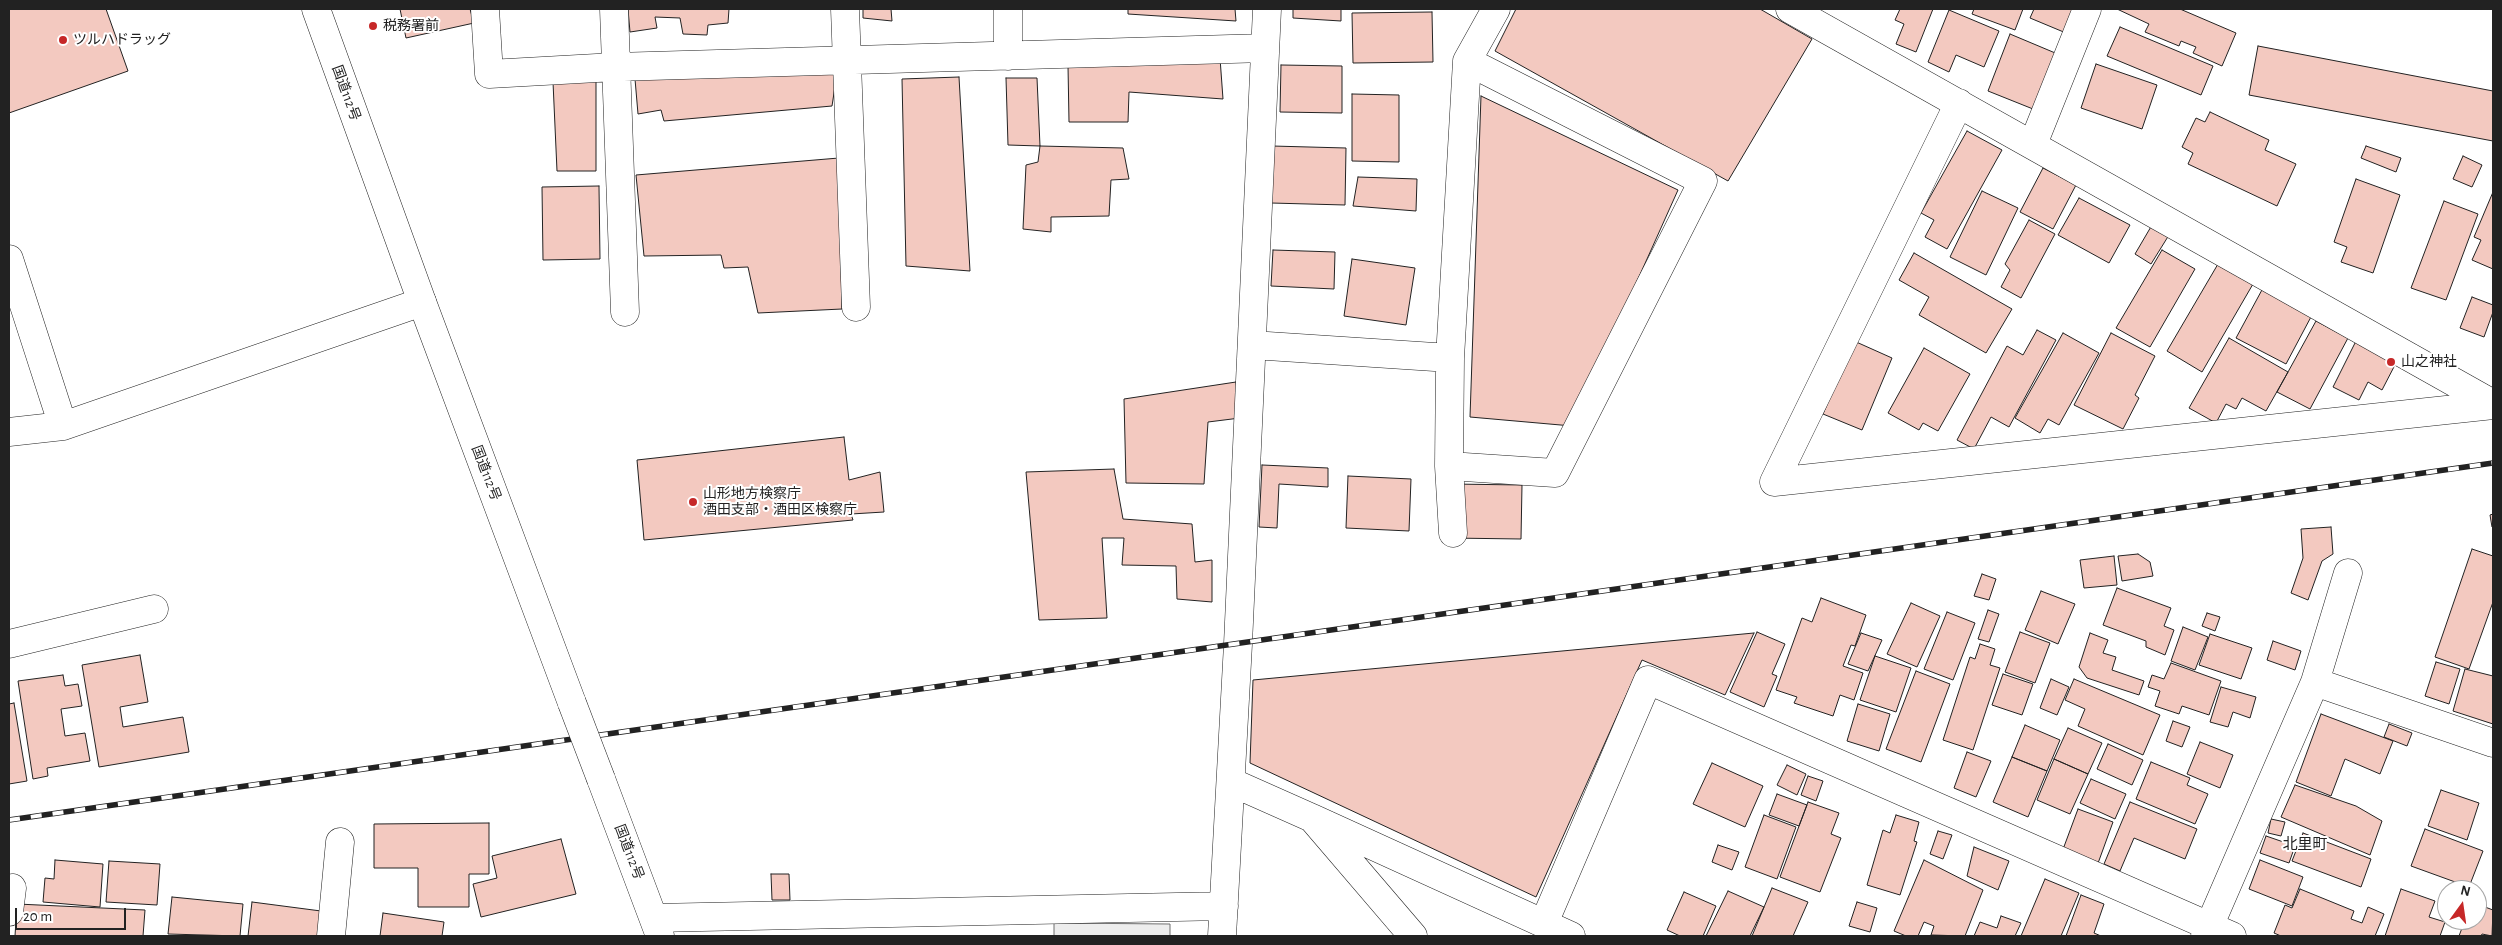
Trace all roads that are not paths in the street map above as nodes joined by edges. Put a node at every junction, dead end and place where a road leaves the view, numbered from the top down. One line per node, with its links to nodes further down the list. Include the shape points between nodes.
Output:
1 (316, 9): 18 (main road, 国道112号)
2 (485, 9): 14 (main road, via 489,74)
3 (614, 9): 14 (main road)
4 (845, 9): 12 (main road)
5 (1008, 9): 11 (main road)
6 (1267, 9): 10 (main road)
7 (1496, 9): 13 (main road)
8 (1790, 9): 15 (main road)
9 (2087, 9): 16 (main road)
10 (1265, 48): 11 (main road); 21 (main road)
11 (1008, 56): 12 (main road)
12 (846, 60): 14 (main road); 19 (main road)
13 (1467, 61): 22 (main road); 26 (main road, via 1703,180 1555,473)
14 (615, 66): 20 (main road)
15 (1959, 103): 16 (main road); 23 (main road, via 1774,482)
16 (2033, 144): 23 (main road)
17 (9, 259): 24 (main road)
18 (422, 302): 24 (main road); 38 (main road, 国道112号, bridge)
19 (856, 307)
20 (626, 312)
21 (1252, 345): 22 (main road); 33 (main road)
22 (1450, 358): 26 (main road)
23 (2493, 404)
24 (63, 426): 25 (main road)
25 (9, 432)
26 (1449, 466): 27 (main road)
27 (1453, 533)
28 (2348, 573): 31 (main road)
29 (154, 609): 30 (main road)
30 (9, 644)
31 (2314, 682): 32 (main road); 39 (main road)
32 (2493, 743)
33 (1231, 782): 34 (main road); 36 (main road)
34 (1312, 818): 37 (main road); 42 (main road)
35 (340, 842): 40 (main road)
36 (1224, 906): 38 (main road); 41 (main road)
37 (1544, 923): 39 (main road, via 1648,680); 43 (main road)
38 (657, 927)
39 (2215, 933)
40 (331, 936)
41 (1222, 936)
42 (1413, 936)
43 (1571, 936)

